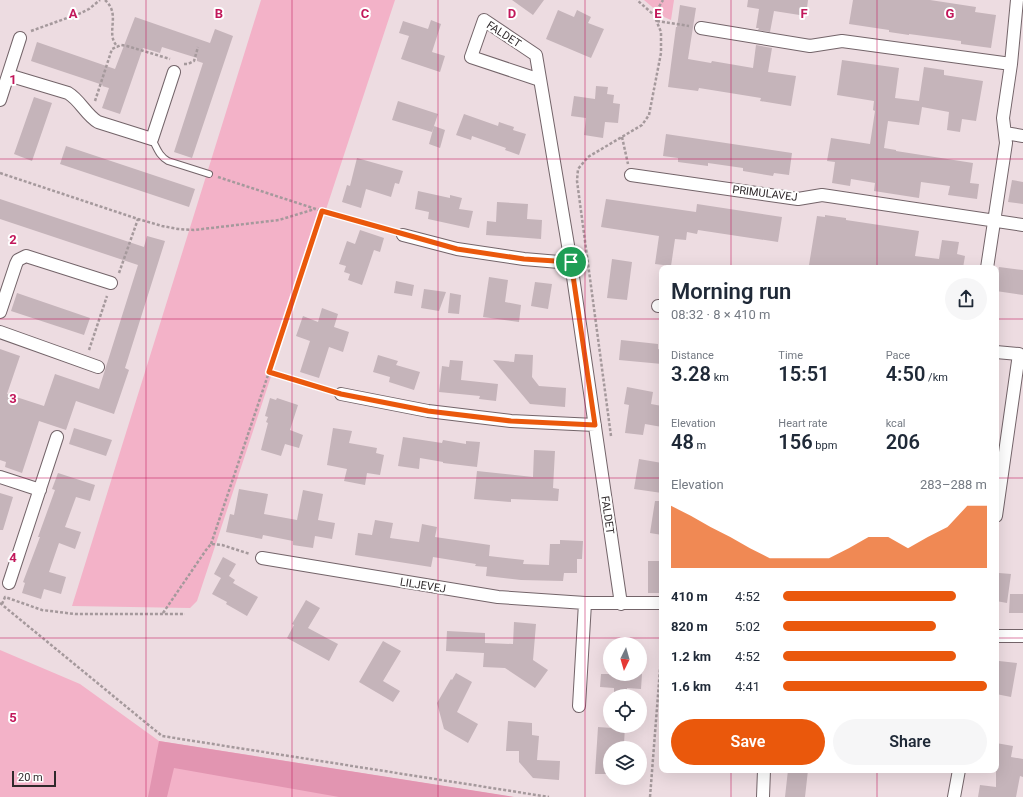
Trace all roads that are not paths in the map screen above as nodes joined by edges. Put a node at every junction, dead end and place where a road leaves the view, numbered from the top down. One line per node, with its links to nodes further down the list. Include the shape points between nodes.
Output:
1 (1017, 0): 4 (street)
2 (701, 28): 4 (street, via 810,46 842,41)
3 (20, 38): 6 (street)
4 (1011, 64): 9 (street, via 1003,118)
5 (178, 68): 11 (street)
6 (8, 75): 8 (street); 11 (street, via 68,93 98,122)
7 (540, 80): 7 (street, FALDET, via 536,55 484,20 471,57); 17 (street, FALDET)
8 (1, 96)
9 (1005, 133): 10 (street); 14 (street, via 1006,143)
10 (1023, 136)
11 (152, 139): 12 (lane, via 163,158)
12 (209, 174)
13 (631, 175): 14 (street, PRIMULAVEJ, via 798,199 822,195)
14 (995, 220): 15 (street, PRIMULAVEJ); 18 (street)
15 (1023, 224)
16 (403, 235): 17 (street, via 457,249 524,259)
17 (571, 262): 25 (street, FALDET)
18 (988, 265)
19 (111, 283): 20 (street, via 26,256 22,257 16,264)
20 (0, 312)
21 (0, 332): 23 (street)
22 (999, 352): 29 (street, via 1019,354)
23 (98, 367)
24 (341, 394): 25 (street, via 436,412 511,421)
25 (595, 425): 34 (street, FALDET)
26 (57, 437): 28 (street)
27 (0, 477): 28 (street)
28 (40, 490): 31 (street)
29 (999, 495)
30 (262, 558): 32 (street, LILJEVEJ, via 498,597)
31 (9, 583)
32 (585, 603): 34 (street, LILJEVEJ); 37 (street)
33 (659, 603): 34 (street, LILJEVEJ)
34 (621, 604)
35 (999, 636): 36 (street)
36 (1023, 636)
37 (579, 706)
38 (764, 773): 40 (street)
39 (958, 773): 41 (street)
40 (763, 797)
41 (954, 797)

